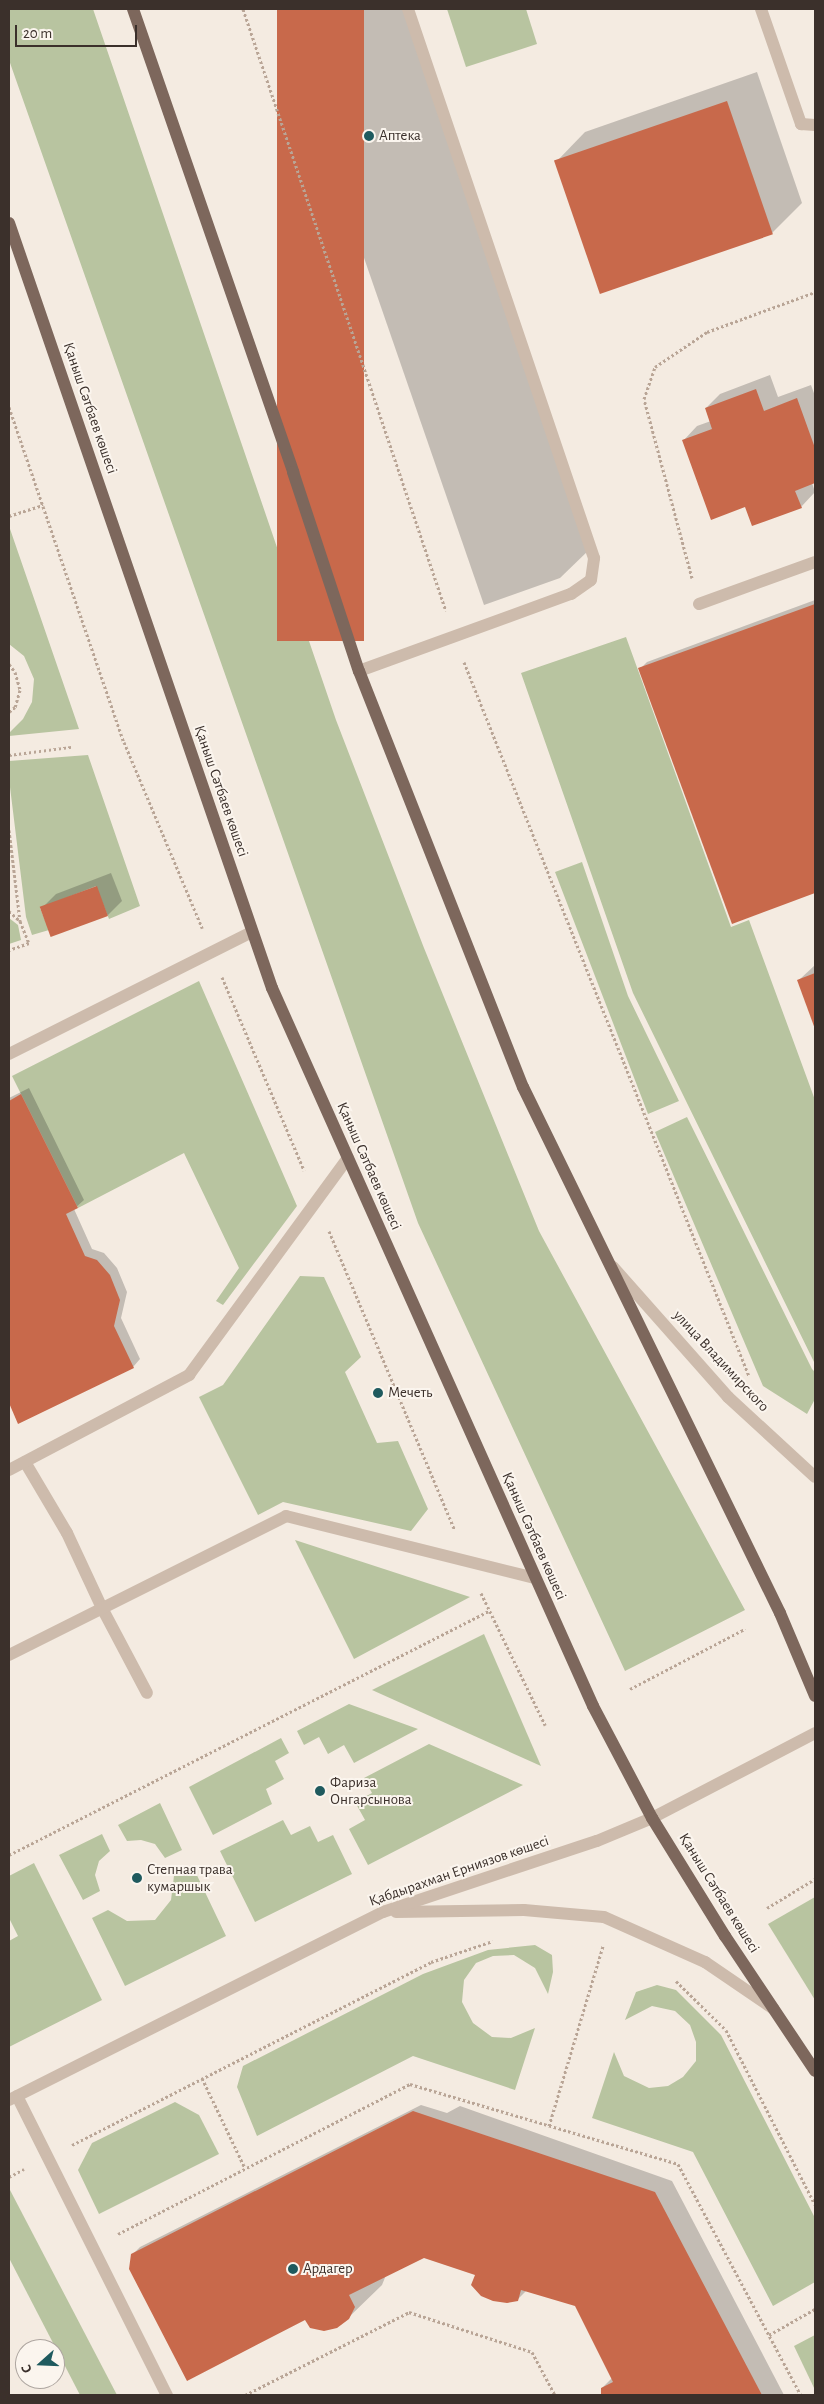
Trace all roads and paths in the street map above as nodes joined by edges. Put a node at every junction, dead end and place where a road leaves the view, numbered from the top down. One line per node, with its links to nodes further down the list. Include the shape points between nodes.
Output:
1 (133, 9): 15 (main road)
2 (243, 9): 13 (path)
3 (408, 9): 13 (street, via 594,558 591,580 571,594)
4 (761, 9): 5 (street, via 801,124)
5 (815, 125)
6 (9, 223): 22 (main road, Қаныш Сәтбаев көшесі)
7 (815, 292): 12 (path, via 707,332 655,367 644,399)
8 (9, 407): 9 (path)
9 (43, 505): 10 (path); 24 (path, via 124,742)
10 (9, 516)
11 (815, 562): 12 (street)
12 (699, 604)
13 (454, 636): 15 (street); 29 (path)
14 (9, 664): 16 (path, via 20,690 15,707)
15 (359, 671): 28 (main road, via 523,1087)
16 (9, 712)
17 (71, 747): 18 (path)
18 (9, 755)
19 (9, 830): 21 (path)
20 (9, 911): 21 (path)
21 (20, 921): 23 (path, via 29,942)
22 (252, 932): 24 (street); 26 (main road, Қаныш Сәтбаев көшесі, via 272,988)
23 (9, 950)
24 (212, 952): 25 (street); 27 (path)
25 (9, 1054)
26 (348, 1158): 27 (street); 34 (main road, Қаныш Сәтбаев көшесі)
27 (317, 1201): 30 (street, via 189,1375); 33 (path)
28 (608, 1262): 32 (street, улица Владимирского, via 728,1397); 41 (main road, via 780,1613)
29 (752, 1385)
30 (25, 1462): 31 (street); 35 (street, via 67,1533)
31 (9, 1470)
32 (815, 1477)
33 (468, 1561): 34 (street); 35 (street, via 286,1516); 36 (path)
34 (535, 1578): 44 (main road, Қаныш Сәтбаев көшесі, via 593,1706)
35 (102, 1608): 38 (street); 40 (street)
36 (489, 1611): 42 (path); 45 (path)
37 (746, 1629): 39 (path)
38 (9, 1655)
39 (630, 1689)
40 (147, 1693)
41 (815, 1696)
42 (544, 1725)
43 (815, 1733): 44 (street, Қабдырахман Ерниязов көшесі)
44 (652, 1818): 48 (street, Қабдырахман Ерниязов көшесі, via 597,1841); 52 (main road, Қаныш Сәтбаев көшесі, via 725,1936)
45 (9, 1855)
46 (815, 1879): 47 (path)
47 (767, 1908)
48 (383, 1912): 52 (street, via 524,1910 604,1917 705,1962); 55 (street, Қабдырахман Ерниязов көшесі)
49 (501, 1939): 54 (path, via 431,1962)
50 (605, 1941): 56 (path)
51 (672, 1978): 60 (path, via 726,2030)
52 (776, 2010): 53 (main road, Қаныш Сәтбаев көшесі)
53 (815, 2071)
54 (202, 2078): 57 (path); 58 (path)
55 (13, 2098): 57 (street)
56 (548, 2126): 58 (path, via 410,2084); 63 (path, via 678,2164)
57 (48, 2157): 59 (path); 61 (street)
58 (245, 2168): 61 (path)
59 (9, 2177)
60 (815, 2205)
61 (93, 2246): 64 (street)
62 (815, 2309): 63 (path)
63 (769, 2335): 67 (path)
64 (167, 2395)
65 (245, 2395): 66 (path, via 409,2312 532,2352)
66 (555, 2395)
67 (801, 2395)

